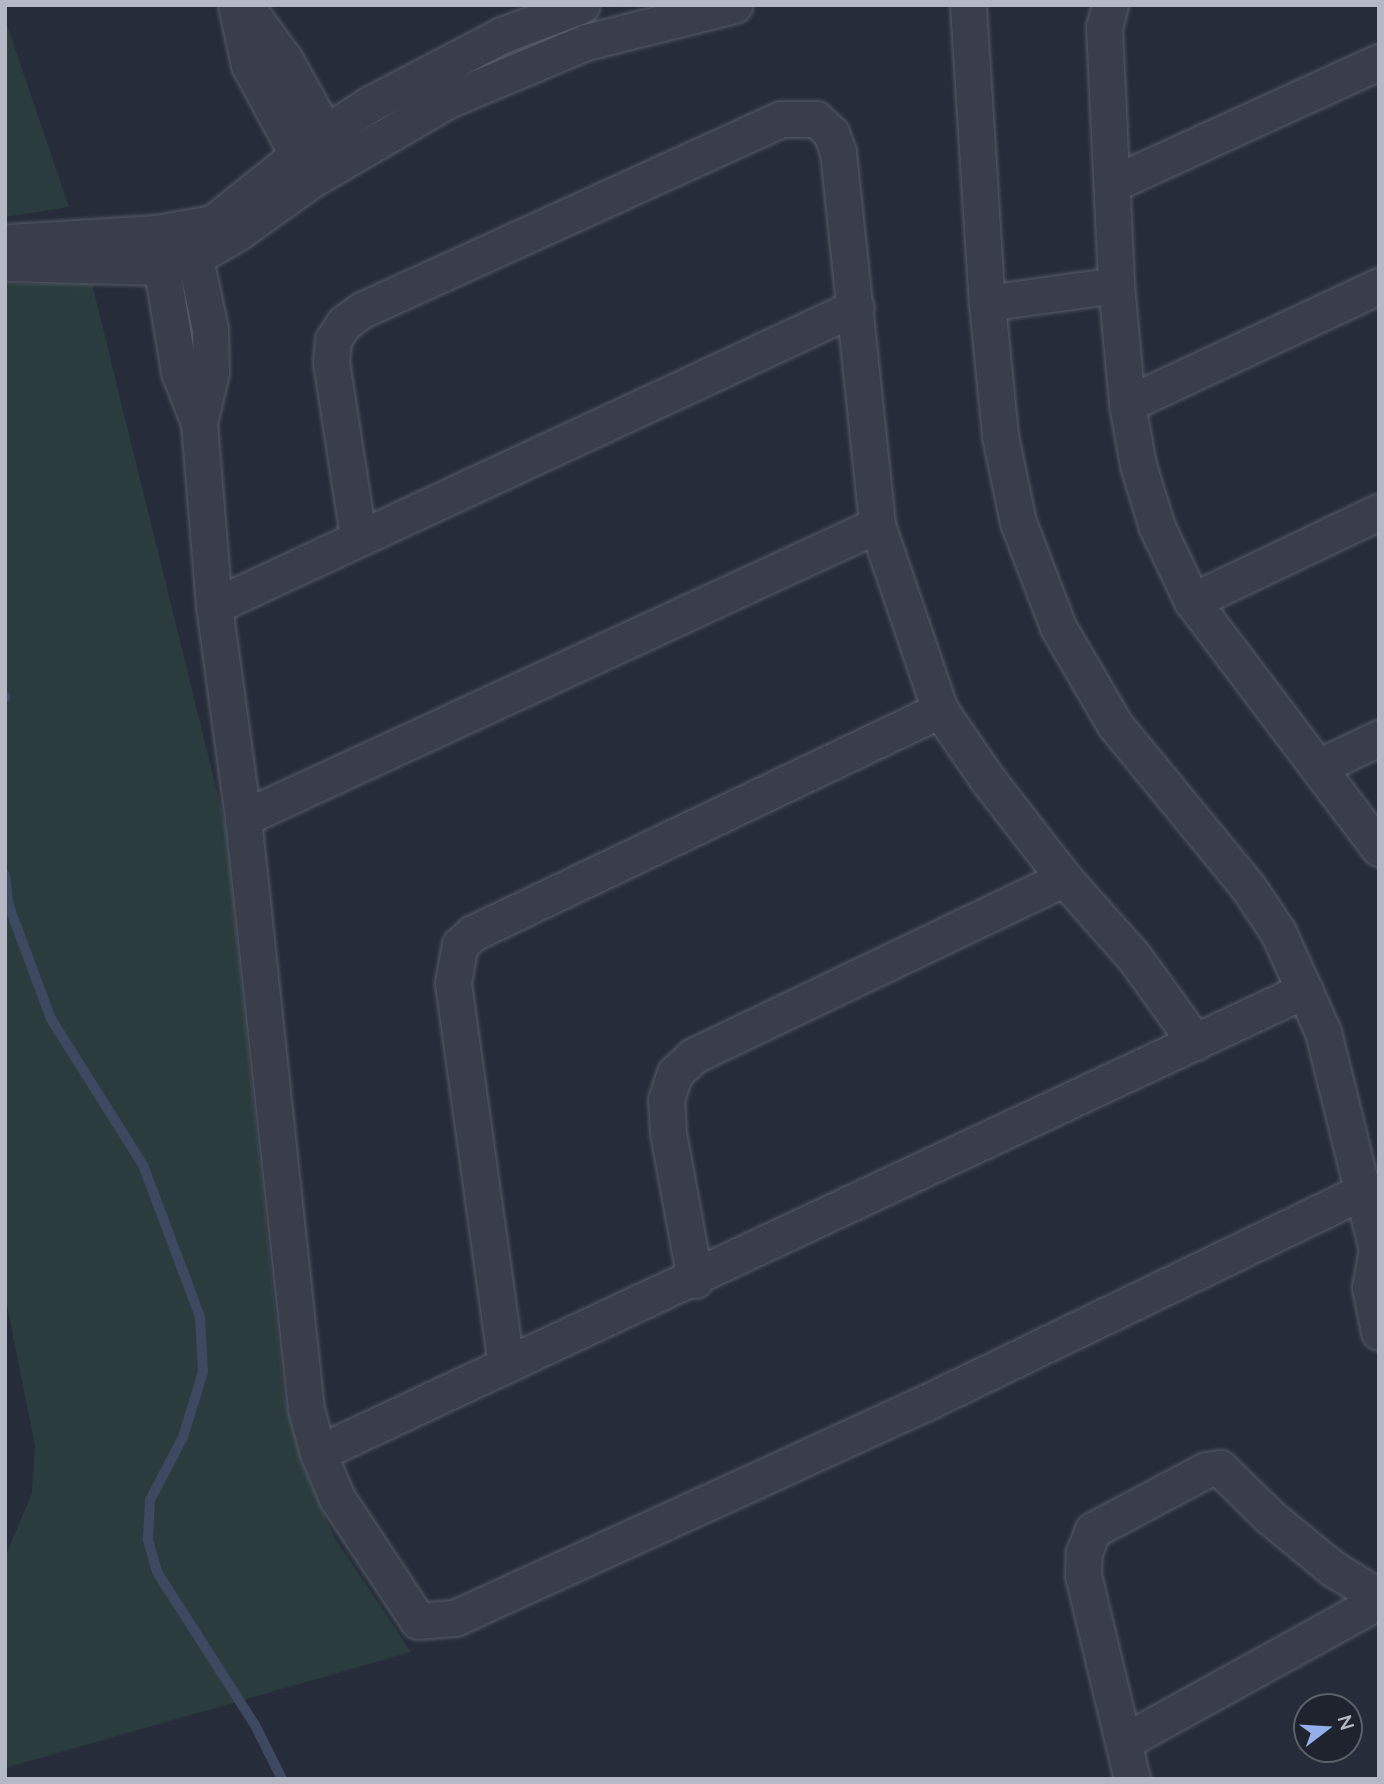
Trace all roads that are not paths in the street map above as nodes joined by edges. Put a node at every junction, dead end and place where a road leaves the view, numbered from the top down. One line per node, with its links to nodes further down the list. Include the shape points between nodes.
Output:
1 (236, 5): 9 (street, via 250,65)
2 (245, 5): 8 (street, via 285,60)
3 (582, 5): 8 (street, via 502,35 370,104)
4 (968, 5): 16 (street)
5 (1110, 5): 10 (street, via 1104,27)
6 (712, 7): 8 (street, via 586,42)
7 (1379, 62): 10 (street)
8 (333, 147): 9 (street)
9 (304, 167): 12 (street, via 237,233)
10 (1112, 184): 14 (street)
11 (5, 243): 12 (street)
12 (175, 247): 13 (street); 23 (street, via 179,372 199,424)
13 (5, 263)
14 (1116, 285): 16 (street); 18 (street)
15 (1379, 286): 18 (street)
16 (987, 303): 30 (street, via 1000,436 1018,522 1058,627 1115,725 1248,887 1278,932)
17 (856, 307): 20 (street); 21 (street); 21 (street, via 838,152 831,132 816,119 781,119 666,169 362,310 344,323 333,340 331,362)
18 (1127, 404): 22 (street, via 1138,466 1157,527)
19 (1379, 512): 22 (street)
20 (877, 525): 24 (street); 27 (street)
21 (358, 536): 23 (street)
22 (1192, 601): 26 (street)
23 (214, 606): 27 (street)
24 (940, 710): 29 (street); 36 (street, via 473,933 460,945 453,983)
25 (1379, 738): 26 (street)
26 (1318, 767): 28 (street)
27 (243, 818): 37 (street, via 299,1359)
28 (1379, 848)
29 (1064, 878): 31 (street, via 1134,957); 34 (street, via 693,1056 675,1073 666,1100 668,1133)
30 (1306, 990): 31 (street); 32 (street, via 1323,1032)
31 (1195, 1042): 34 (street)
32 (1362, 1192): 33 (street); 37 (street, via 925,1403 455,1618 418,1621 407,1609 337,1498)
33 (1377, 1256): 35 (street, via 1370,1287)
34 (695, 1280): 36 (street)
35 (1379, 1332)
36 (506, 1365): 37 (street)
37 (318, 1454)
38 (1379, 1599): 39 (street); 39 (street, via 1270,1517 1220,1468 1206,1470 1112,1517 1093,1530 1084,1552 1083,1575)
39 (1125, 1741): 40 (street)
40 (1132, 1779)

